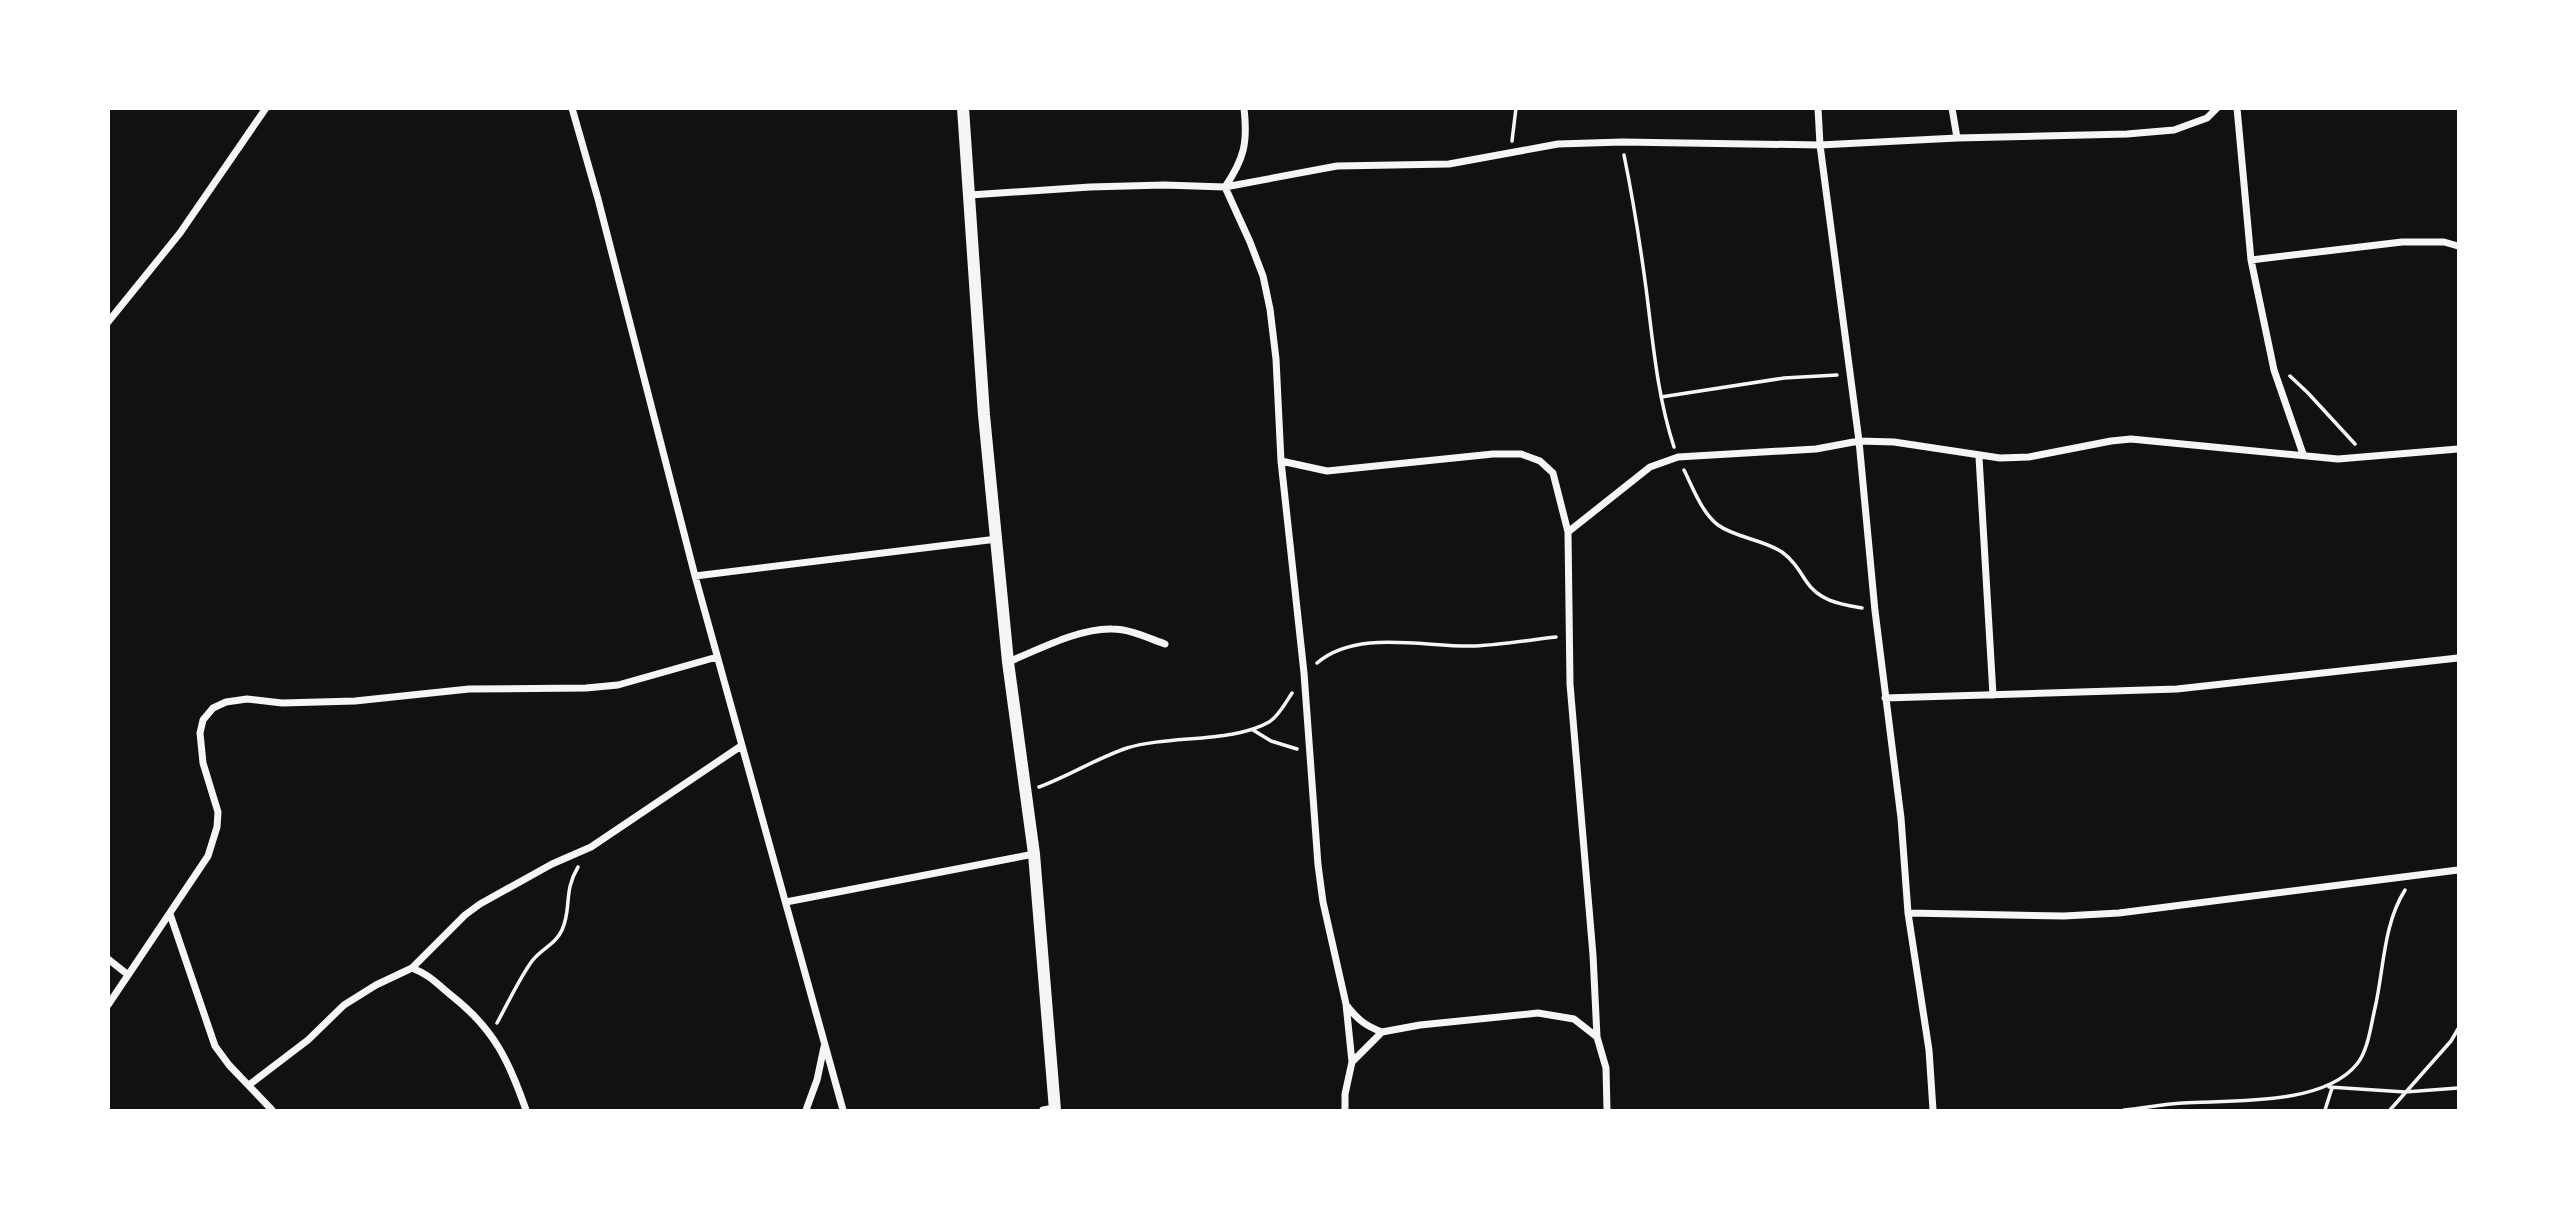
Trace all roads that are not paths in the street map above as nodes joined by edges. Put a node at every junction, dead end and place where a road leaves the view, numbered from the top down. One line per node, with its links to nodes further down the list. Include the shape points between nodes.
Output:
1 (267, 108): 15 (street, via 180,233)
2 (572, 108): 23 (street)
3 (963, 108): 12 (street)
4 (1244, 108): 11 (street, via 1244,151)
5 (1818, 108): 10 (street)
6 (1952, 108): 9 (street)
7 (2217, 108): 9 (street, via 2207,118 2174,130)
8 (2237, 108): 14 (street)
9 (1957, 138): 10 (street)
10 (1820, 145): 11 (street, via 1558,145 1449,164 1336,166); 16 (street)
11 (1225, 187): 12 (street, via 1115,186); 20 (street, via 1263,276 1270,309)
12 (970, 195): 22 (street)
13 (2459, 246): 14 (street, via 2402,243)
14 (2251, 260): 18 (street, via 2274,370)
15 (109, 322)
16 (1859, 441): 19 (street); 21 (street, via 1816,449 1678,457 1650,467); 29 (street)
17 (2459, 449): 18 (street, via 2369,458)
18 (2304, 454): 19 (street, via 2132,439 2029,457)
19 (1979, 457): 28 (street)
20 (1281, 461): 21 (street, via 1326,471 1521,454 1540,461 1553,473); 39 (street, via 1323,902)
21 (1569, 532): 42 (street, via 1570,684)
22 (997, 539): 23 (street); 27 (street)
23 (695, 576): 25 (street)
24 (1165, 644): 27 (street, via 1111,629 1088,632)
25 (717, 657): 30 (street); 35 (street, via 618,685 469,689 343,701 247,699 213,708 200,733 203,763 218,812 217,827 208,856)
26 (2459, 658): 28 (street, via 2177,689)
27 (1008, 662): 31 (street)
28 (1993, 695): 29 (street)
29 (1885, 698): 34 (street)
30 (741, 746): 33 (street); 37 (street, via 591,847 480,904)
31 (1034, 854): 33 (street); 46 (street)
32 (2459, 870): 34 (street, via 2119,913)
33 (786, 902): 43 (street)
34 (1908, 913): 53 (street)
35 (170, 914): 38 (street); 45 (street, via 215,1046)
36 (108, 959): 38 (street)
37 (412, 968): 45 (street, via 344,1005 309,1040); 48 (street, via 427,974 470,1009 490,1033 512,1072)
38 (127, 974): 40 (street)
39 (1346, 1004): 41 (street, via 1357,1019); 44 (street)
40 (108, 1005)
41 (1382, 1032): 42 (street, via 1538,1013 1574,1019); 44 (street)
42 (1597, 1037): 52 (street, via 1606,1068)
43 (825, 1046): 49 (street); 50 (street)
44 (1352, 1062): 51 (street)
45 (249, 1085): 47 (street)
46 (1050, 1110)
47 (272, 1111)
48 (526, 1111)
49 (806, 1111)
50 (843, 1111)
51 (1345, 1111)
52 (1607, 1111)
53 (1933, 1111)

